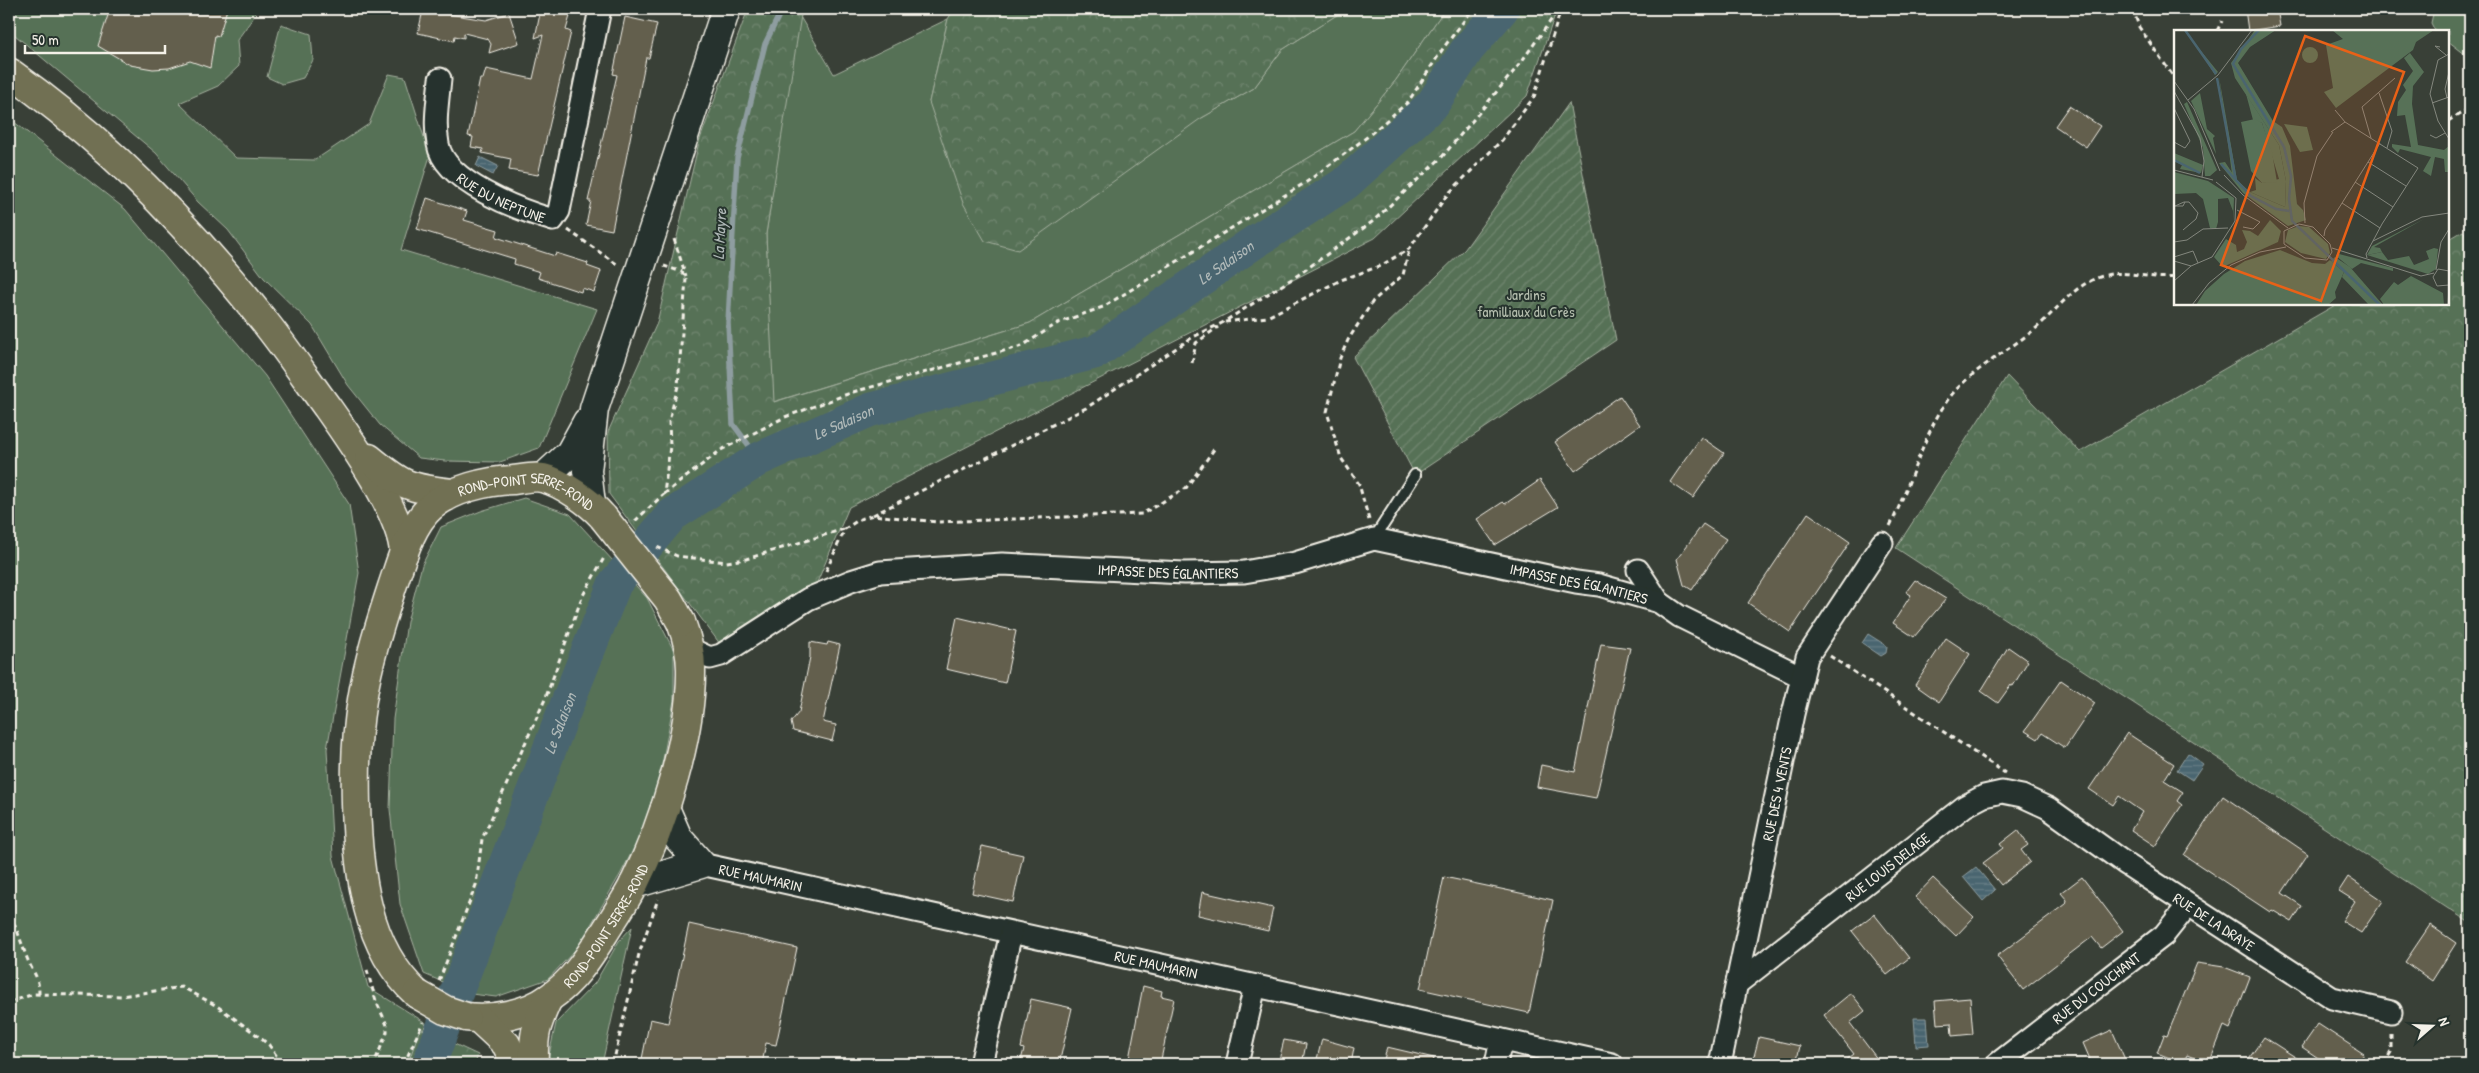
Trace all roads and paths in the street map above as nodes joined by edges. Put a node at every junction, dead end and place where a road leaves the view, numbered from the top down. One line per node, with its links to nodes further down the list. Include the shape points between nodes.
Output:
1 (600, 9): 14 (street, RUE DU NEPTUNE, via 559,210)
2 (726, 9): 13 (main road)
3 (1473, 9): 27 (path, via 1408,102 1367,137 1308,181 1103,307 1058,323 1022,346 853,392 785,417 721,450)
4 (1560, 9): 15 (path, via 1534,97 1502,140 1447,195); 19 (path, via 1519,65 1442,156 1379,216 1298,275)
5 (2133, 9): 9 (path, via 2139,27)
6 (2222, 21): 7 (path)
7 (2218, 30)
8 (9, 72): 23 (main road, via 92,137 222,268 262,317)
9 (2174, 78)
10 (440, 79): 14 (street, RUE DU NEPTUNE, via 438,145 453,172 475,188)
11 (2470, 108): 12 (path)
12 (2449, 120)
13 (656, 217): 16 (main road); 18 (path, via 669,227 682,258)
14 (553, 220): 16 (path)
15 (1409, 249): 19 (path, via 1380,266 1341,280 1267,317); 32 (path, via 1403,275 1373,300 1348,340 1340,358 1327,412 1341,458 1359,484)
16 (637, 276): 18 (path, via 660,266 674,268); 21 (main road)
17 (2174, 277): 33 (path, via 2112,274 2077,287 2035,328 1954,393 1932,426)
18 (686, 279): 27 (path, via 678,386 669,421 670,446)
19 (1222, 323): 20 (path, via 1196,343); 29 (path, via 1193,337 1086,408)
20 (1192, 363)
21 (594, 409): 25 (main road, via 570,453); 28 (main road, via 587,471)
22 (1215, 448): 29 (path, via 1186,488 1142,514 937,522)
23 (358, 450): 26 (main road, via 398,482 419,490); 36 (main road, via 393,514 402,535)
24 (1415, 475): 32 (lane)
25 (543, 478): 26 (main road, ROND-POINT SERRE-ROND, via 498,480); 28 (main road, ROND-POINT SERRE-ROND)
26 (452, 493): 36 (main road, ROND-POINT SERRE-ROND, via 431,507)
27 (664, 494): 30 (path)
28 (597, 510): 41 (main road, ROND-POINT SERRE-ROND, bridge, via 668,599 681,622)
29 (873, 515): 31 (path)
30 (631, 524)
31 (845, 529): 34 (path, via 726,562 677,556); 38 (path, via 822,580)
32 (1374, 539): 38 (street, IMPASSE DES ÉGLANTIERS, via 1295,563 1244,572 1184,573 1002,564 880,572); 39 (street, IMPASSE DES ÉGLANTIERS, via 1599,585)
33 (1882, 543): 40 (street, RUE DES 4 VENTS)
34 (656, 546)
35 (611, 548): 52 (path, via 582,597 546,698 482,839 476,885)
36 (404, 553): 59 (main road, ROND-POINT SERRE-ROND, bridge, via 381,619 362,700 356,772 359,848 368,907 384,951 402,980 417,994 445,1010)
37 (1638, 570): 39 (street, IMPASSE DES ÉGLANTIERS)
38 (808, 599): 41 (street, IMPASSE DES ÉGLANTIERS, via 721,655 710,658 696,652)
39 (1659, 602): 42 (street, IMPASSE DES ÉGLANTIERS, via 1679,616)
40 (1815, 646): 42 (street, RUE DES 4 VENTS, via 1807,656); 43 (path, via 1996,764)
41 (690, 654): 44 (main road, ROND-POINT SERRE-ROND, via 691,684 683,738)
42 (1802, 677): 53 (street, RUE DES 4 VENTS)
43 (2010, 777)
44 (665, 808): 46 (main road, via 678,838); 47 (main road, ROND-POINT SERRE-ROND)
45 (2048, 808): 48 (street, RUE DE LA DRAYE); 53 (street, RUE LOUIS DELAGE, via 2022,796 2002,792 1984,796 1965,806)
46 (700, 864): 47 (main road); 50 (street, RUE MAUMARIN)
47 (634, 884): 56 (main road, ROND-POINT SERRE-ROND, via 585,963)
48 (2188, 905): 58 (street, RUE DE LA DRAYE, via 2332,998); 72 (street, RUE DU COUCHANT, via 2164,935)
49 (9, 915): 55 (path, via 17,927 26,957 37,974)
50 (1011, 933): 54 (street, RUE MAUMARIN); 67 (street)
51 (366, 966): 63 (path, via 387,1025)
52 (442, 974)
53 (1738, 982): 71 (street, RUE DES 4 VENTS)
54 (1255, 986): 61 (street, RUE MAUMARIN); 68 (street)
55 (39, 994): 57 (path); 62 (path, via 122,996 182,987 217,1006 253,1032)
56 (548, 999): 59 (main road, ROND-POINT SERRE-ROND, via 524,1010); 66 (main road, via 536,1023)
57 (9, 1002)
58 (2391, 1012): 73 (path, via 2391,1052)
59 (472, 1018): 65 (main road, via 506,1044)
60 (420, 1028): 64 (path)
61 (1501, 1040): 69 (street); 70 (street, RUE MAUMARIN)
62 (282, 1064)
63 (374, 1064)
64 (404, 1064)
65 (516, 1064)
66 (534, 1064)
67 (981, 1064)
68 (1238, 1064)
69 (1496, 1064)
70 (1612, 1064)
71 (1720, 1064)
72 (1998, 1064)
73 (2384, 1064)

